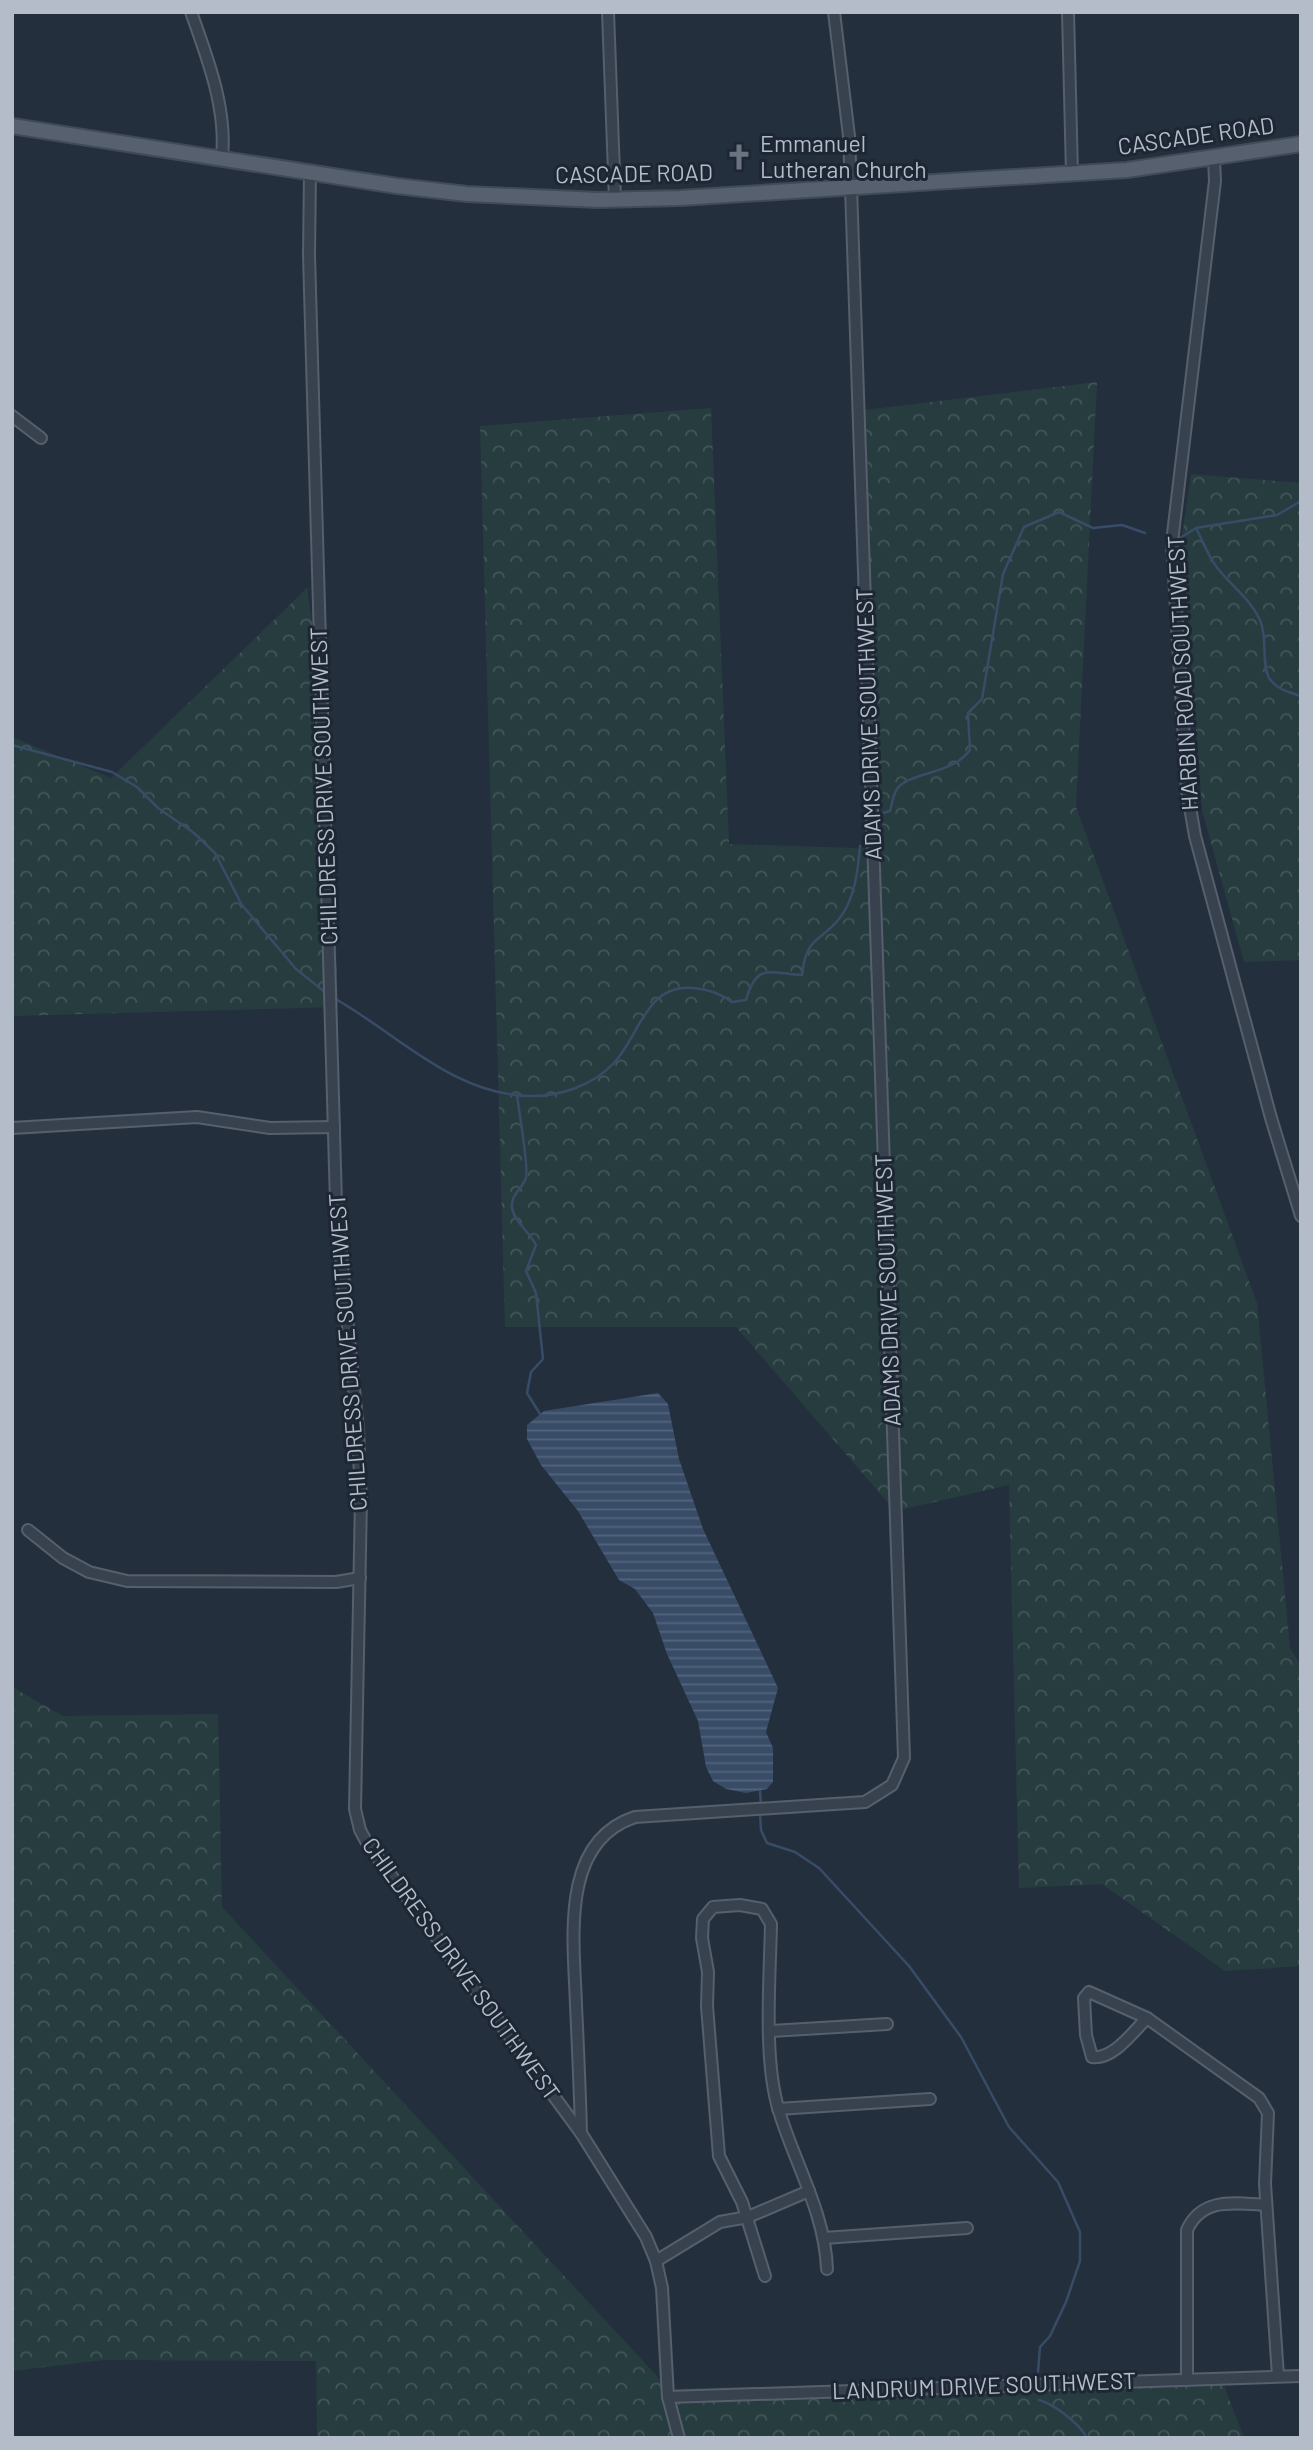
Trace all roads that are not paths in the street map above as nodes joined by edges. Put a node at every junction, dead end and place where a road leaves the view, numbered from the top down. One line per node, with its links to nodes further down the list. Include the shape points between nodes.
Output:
1 (191, 12): 7 (street, via 215,88)
2 (608, 12): 12 (street)
3 (834, 12): 11 (street, ADAMS DRIVE SOUTHWEST)
4 (1068, 12): 10 (street)
5 (12, 126): 7 (main road, CASCADE ROAD)
6 (1301, 144): 8 (main road, CASCADE ROAD)
7 (222, 157): 9 (main road, CASCADE ROAD)
8 (1214, 159): 10 (main road, CASCADE ROAD); 17 (street, HARBIN ROAD SOUTHWEST, via 1172,542 1186,790)
9 (310, 172): 12 (main road, CASCADE ROAD, via 467,194); 15 (street, CHILDRESS DRIVE SOUTHWEST)
10 (1072, 173): 11 (main road, CASCADE ROAD)
11 (851, 187): 12 (main road, CASCADE ROAD); 25 (street, ADAMS DRIVE SOUTHWEST, via 904,1758 892,1785 865,1802 635,1817 603,1835 582,1872 573,1913)
12 (615, 200)
13 (12, 416): 14 (street)
14 (41, 438)
15 (334, 1127): 16 (street, via 270,1128 197,1117); 19 (street, CHILDRESS DRIVE SOUTHWEST, via 337,1223 358,1430)
16 (12, 1128)
17 (1301, 1216)
18 (28, 1530): 19 (street, via 89,1572 127,1581 336,1582)
19 (360, 1578): 25 (street, CHILDRESS DRIVE SOUTHWEST, via 355,1748 355,1809 360,1830)
20 (1147, 2018): 20 (street, via 1089,1992 1084,1998 1092,2057 1114,2050); 27 (street, via 1259,2098 1268,2113)
21 (887, 2024): 22 (street)
22 (771, 2031): 24 (street); 28 (street, via 771,1924 762,1909 740,1905 713,1908 703,1919 702,1938 719,2156)
23 (930, 2099): 24 (street)
24 (778, 2109): 26 (street)
25 (581, 2133): 31 (street, CHILDRESS DRIVE SOUTHWEST, via 646,2237)
26 (809, 2191): 28 (street); 30 (street)
27 (1266, 2204): 34 (street); 36 (street, via 1205,2207 1194,2215 1187,2230)
28 (748, 2217): 31 (street, via 720,2222); 33 (street)
29 (967, 2228): 30 (street)
30 (824, 2238): 32 (street)
31 (656, 2261): 37 (street, CHILDRESS DRIVE SOUTHWEST, via 662,2288)
32 (827, 2269)
33 (765, 2276)
34 (1278, 2376): 35 (street, LANDRUM DRIVE SOUTHWEST); 36 (street, LANDRUM DRIVE SOUTHWEST)
35 (1301, 2376)
36 (1187, 2379): 37 (street, LANDRUM DRIVE SOUTHWEST)
37 (668, 2397): 38 (street, CHILDRESS DRIVE SOUTHWEST)
38 (679, 2438)

